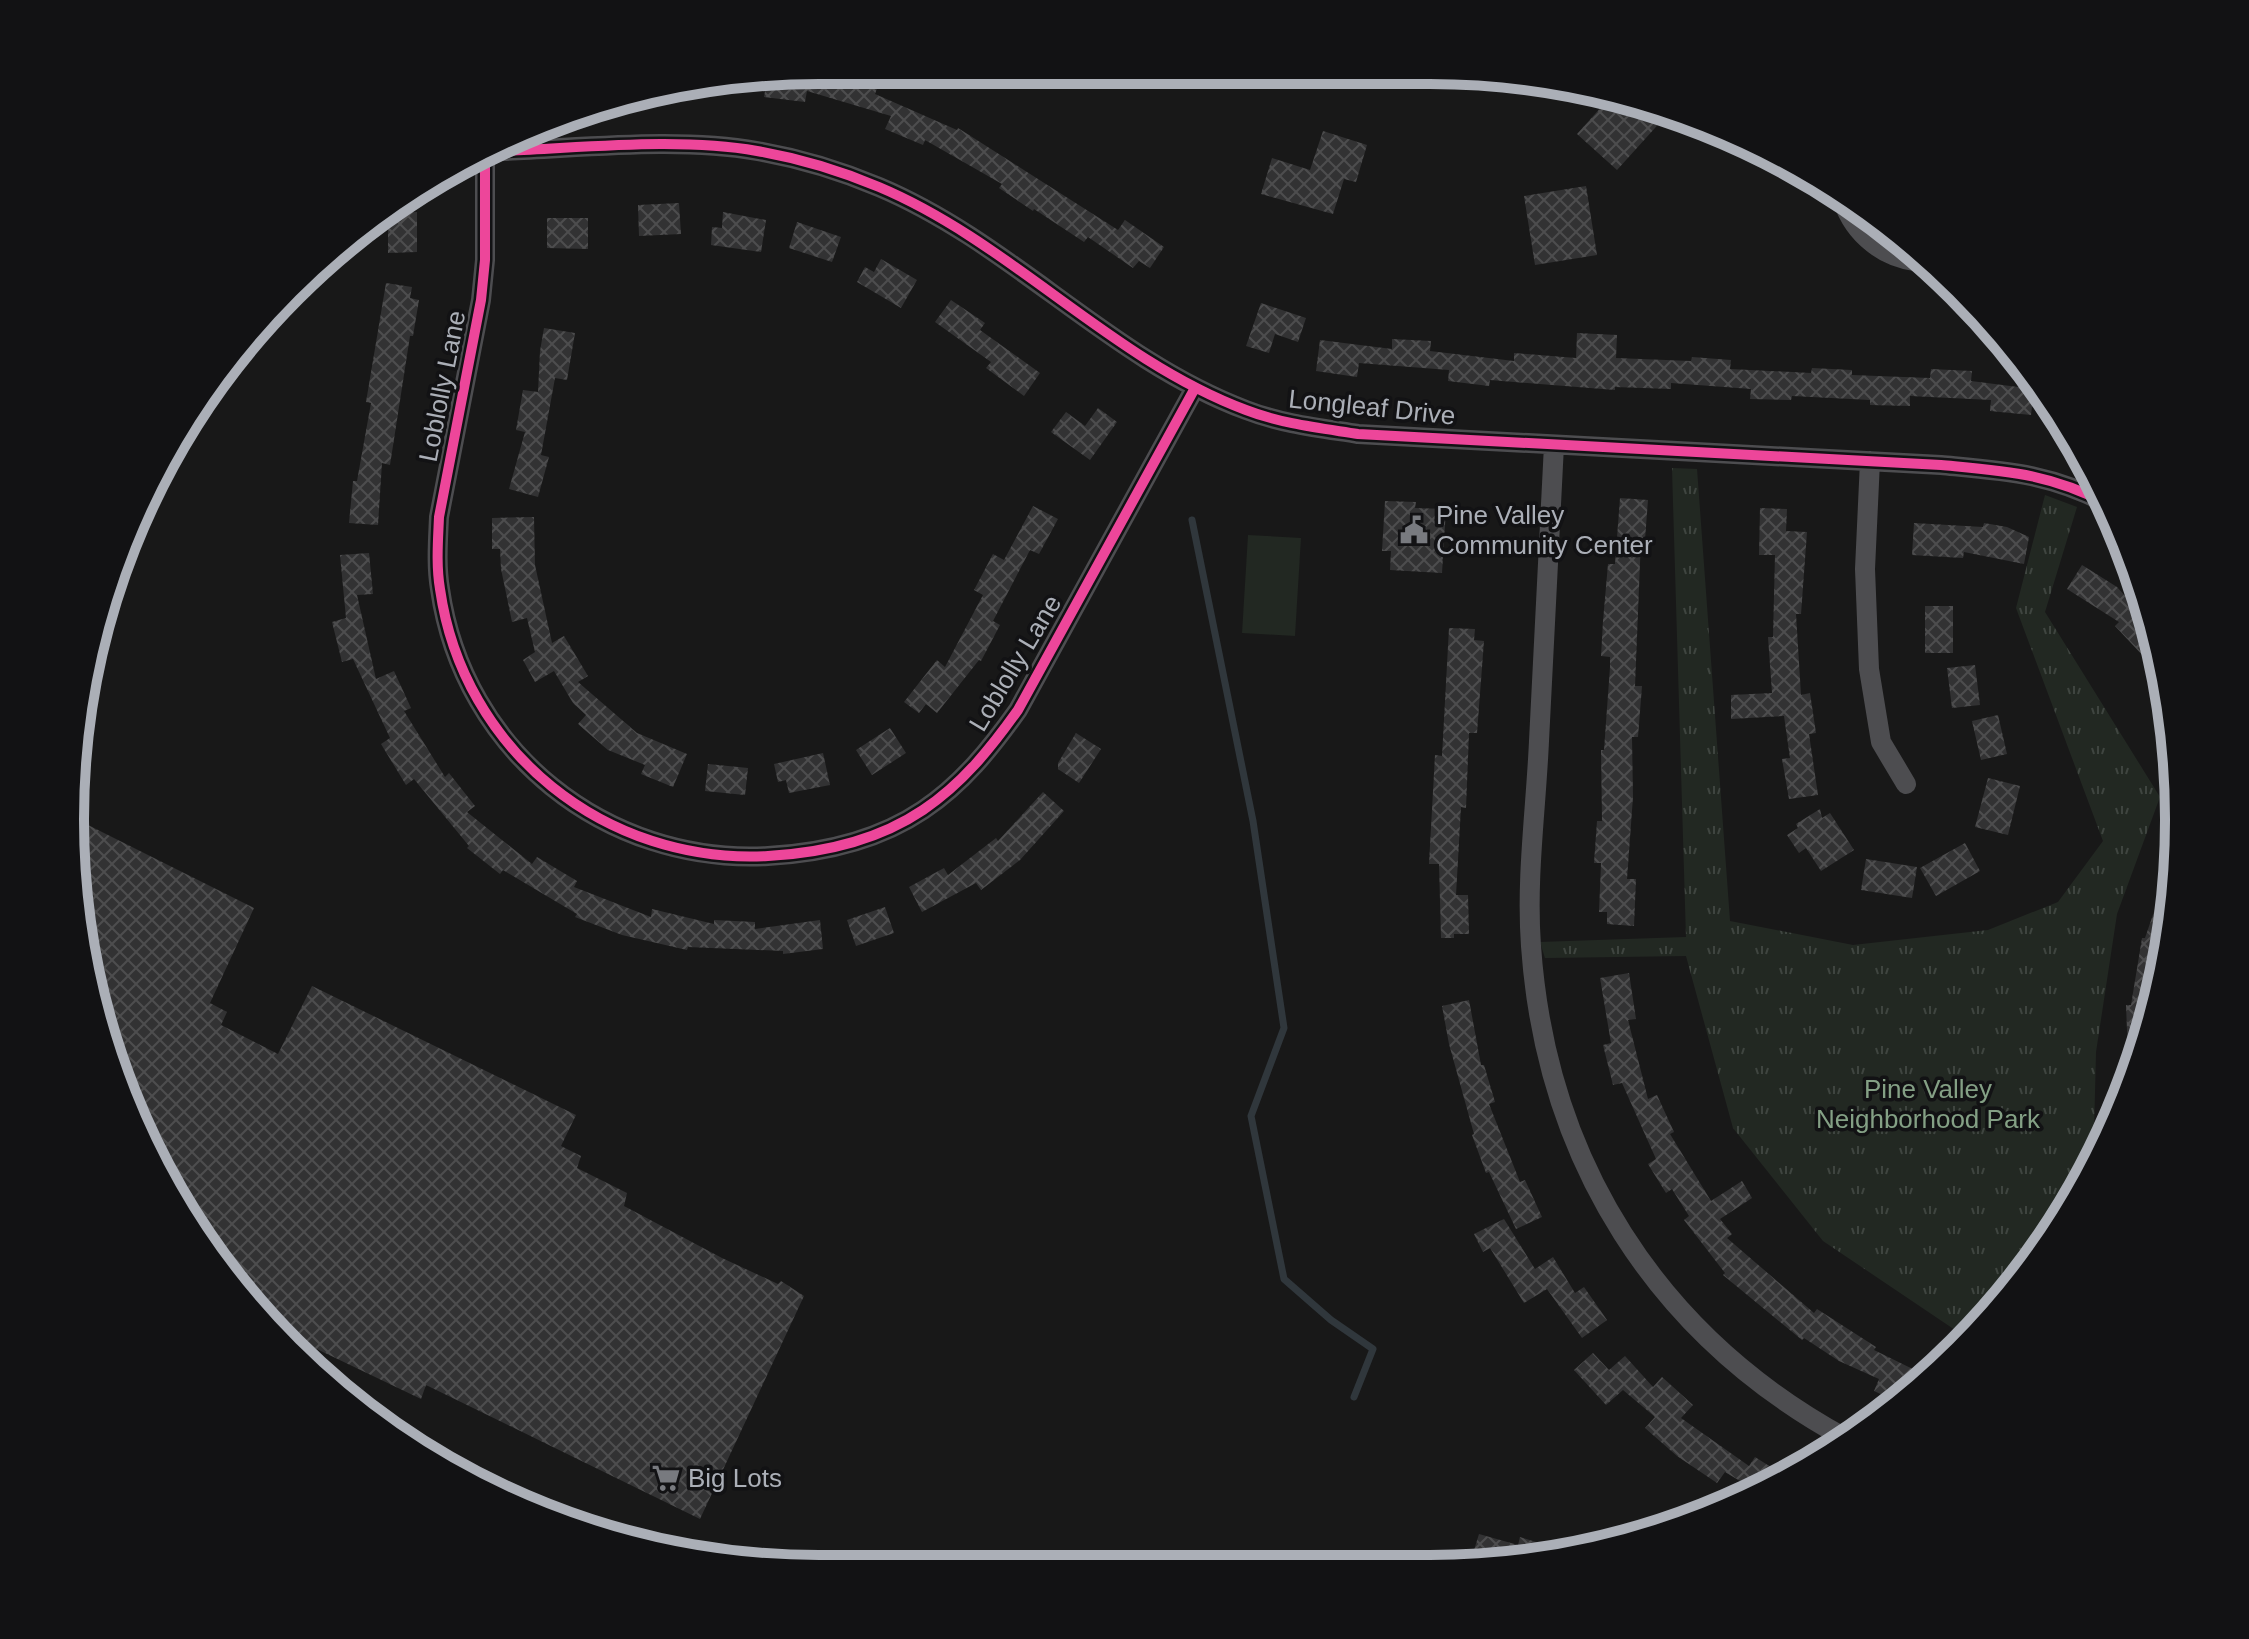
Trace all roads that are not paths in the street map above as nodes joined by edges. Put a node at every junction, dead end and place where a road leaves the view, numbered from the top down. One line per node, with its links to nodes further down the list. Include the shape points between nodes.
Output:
1 (514, 151): 5 (street, Longleaf Drive, via 694,146 755,150 855,178 964,233 1140,356)
2 (485, 165): 5 (street, Loblolly Lane, via 481,300 439,517 440,590 452,640 482,706 541,779 616,829 656,844 741,858 826,850 886,830 962,779 1018,710)
3 (1851, 217): 4 (street, via 1865,237)
4 (1904, 259)
5 (1195, 388): 6 (street, Longleaf Drive, via 1262,417 1303,426)
6 (1554, 445): 7 (street, Longleaf Drive); 10 (street, via 1530,913 1537,1009 1556,1094 1594,1184 1671,1300 1761,1385)
7 (1870, 461): 8 (street, Longleaf Drive, via 2018,472); 9 (street, via 1865,569 1869,669 1881,742)
8 (2089, 494)
9 (1906, 784)
10 (1836, 1432)

